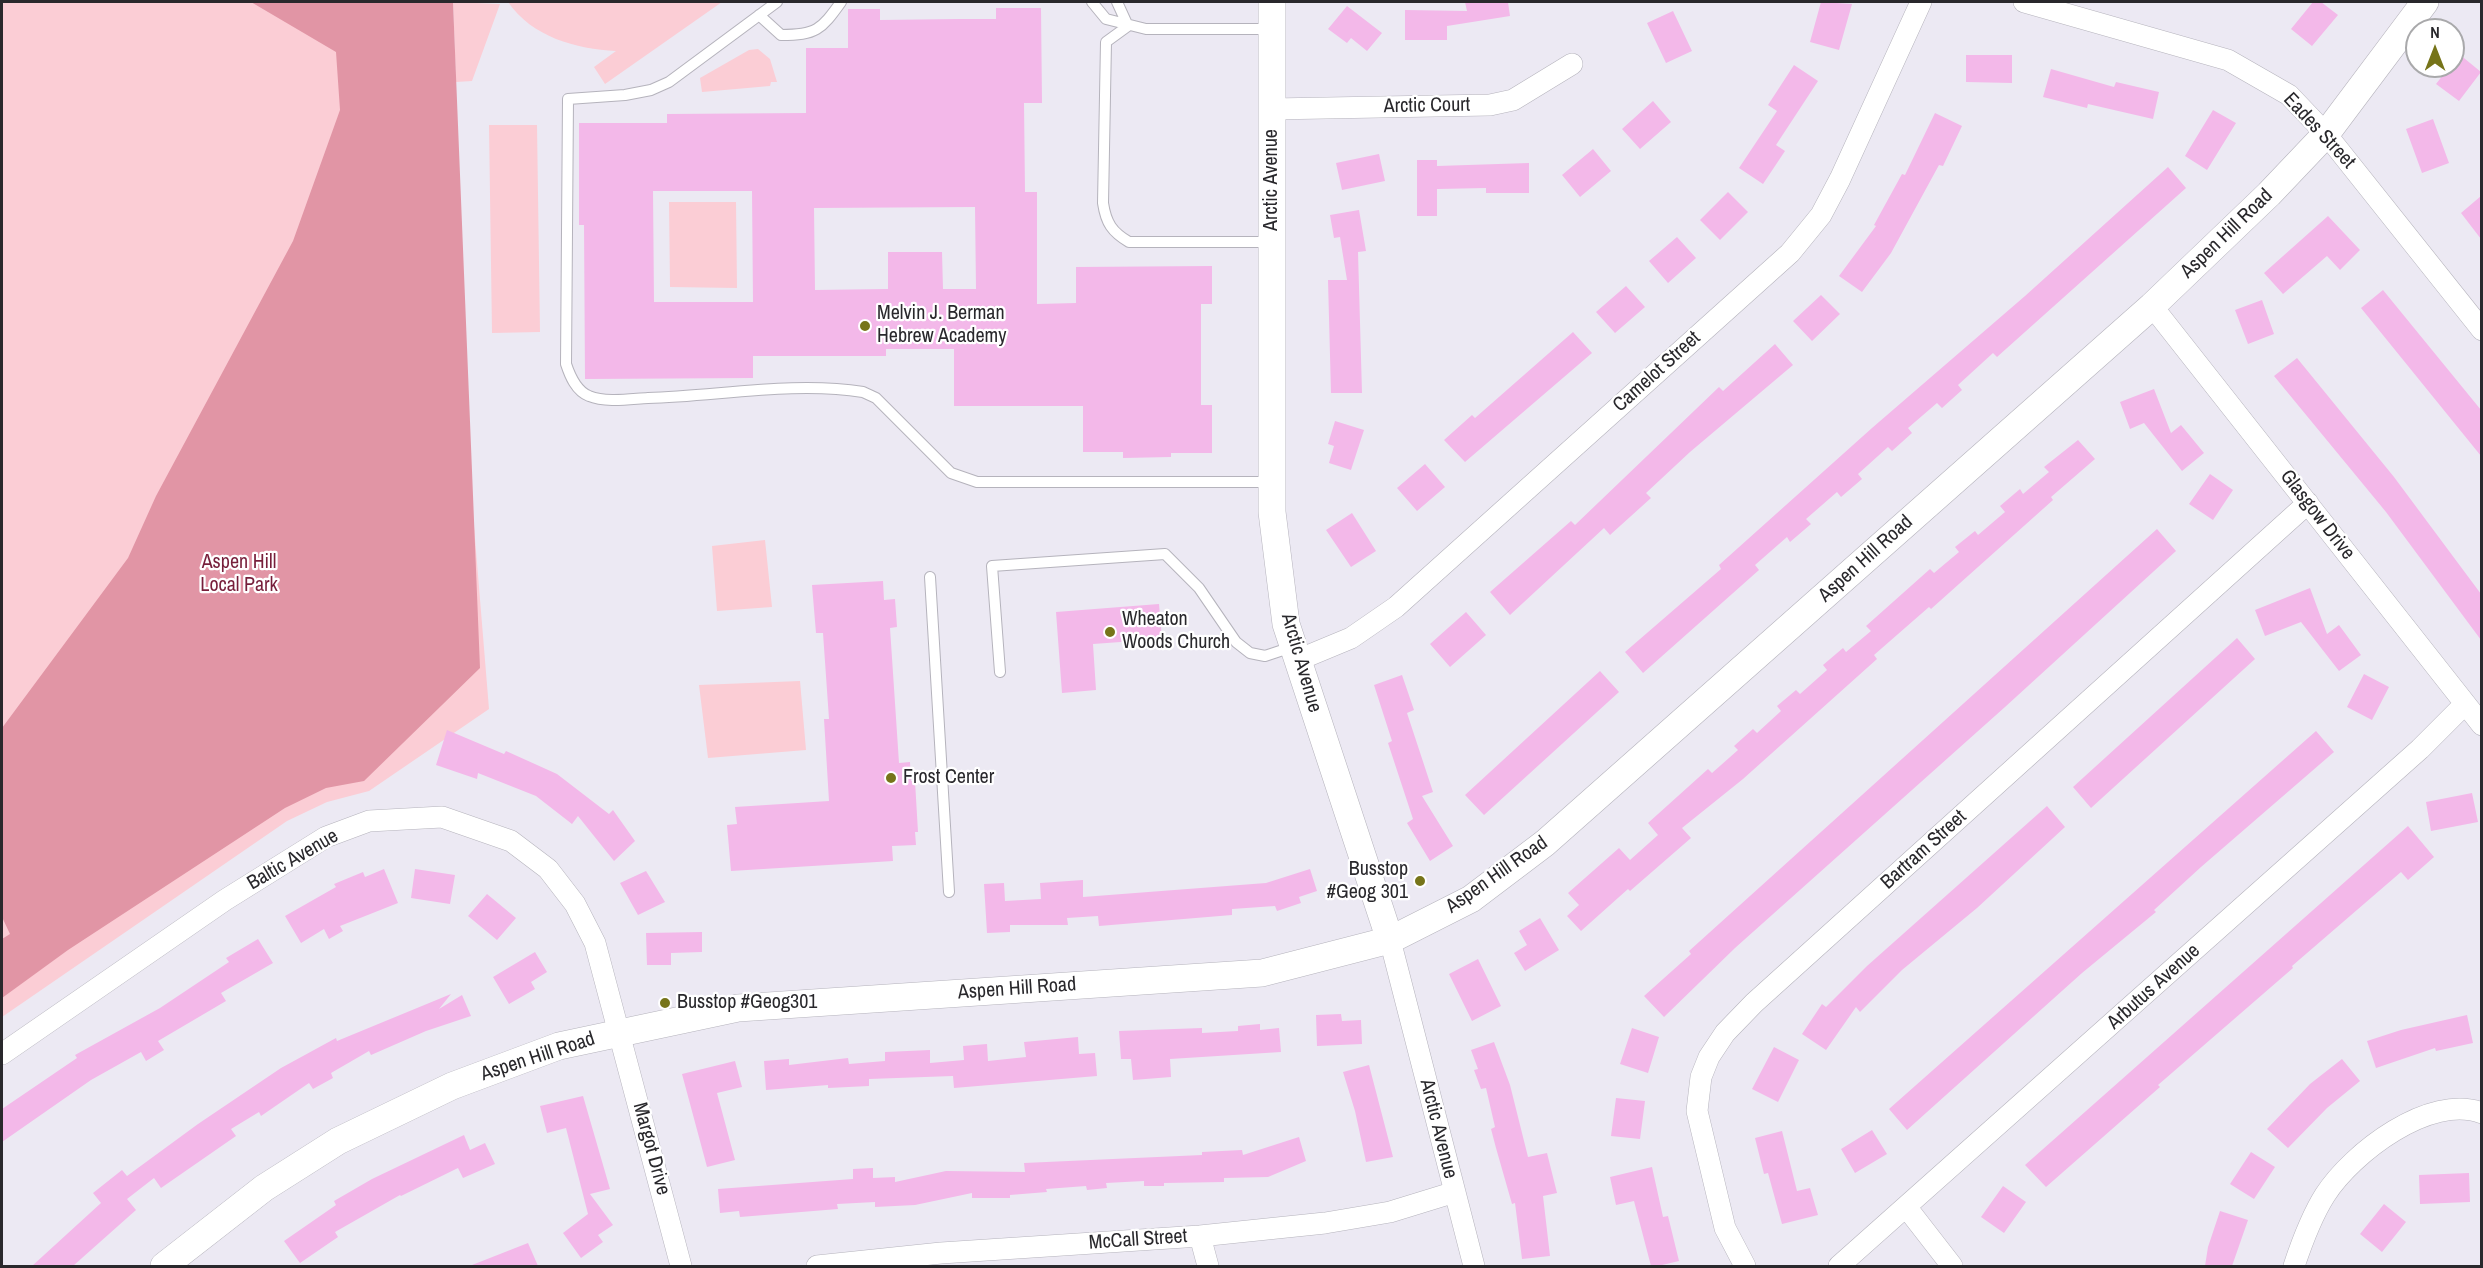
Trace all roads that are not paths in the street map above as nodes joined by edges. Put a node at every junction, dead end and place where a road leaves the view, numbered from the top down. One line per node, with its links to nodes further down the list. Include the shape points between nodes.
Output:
1 (777, 2): 9 (lane)
2 (841, 2): 9 (lane, via 826,23 806,35 781,35)
3 (1092, 2): 10 (lane, via 1106,19)
4 (1117, 2): 10 (lane)
5 (1272, 2): 11 (street, Arctic Avenue)
6 (1921, 2): 21 (street, Camelot Street, via 1840,179 1821,215 1790,253 1396,607 1351,638)
7 (2024, 2): 14 (street, Eades Street, via 2228,60 2289,95)
8 (2426, 2): 14 (street, Aspen Hill Road)
9 (759, 15): 18 (lane, via 669,82 651,90 568,99 566,364 572,381 588,396 609,399 762,390 851,390 876,398 951,472 977,482)
10 (1128, 26): 11 (lane); 15 (lane, via 1106,42 1102,203 1106,221 1129,242)
11 (1272, 29): 13 (street, Arctic Avenue)
12 (1572, 64): 13 (street, Arctic Court, via 1513,100 1490,105)
13 (1272, 109): 15 (street, Arctic Avenue)
14 (2326, 134): 16 (street, Aspen Hill Road); 17 (street, Eades Street)
15 (1272, 242): 18 (street, Arctic Avenue)
16 (2152, 306): 19 (street, Glasgow Drive); 26 (street, Aspen Hill Road, via 1545,843 1471,899)
17 (2481, 330)
18 (1272, 482): 21 (street, Arctic Avenue, via 1286,624)
19 (2308, 503): 23 (street, Glasgow Drive); 39 (street, Bartram Street, via 1725,1033 1701,1077 1697,1111 1725,1228)
20 (930, 577): 25 (lane)
21 (1296, 653): 22 (lane, via 1250,653 1236,642 1199,588 1165,554 992,566); 26 (street, Arctic Avenue)
22 (1000, 672)
23 (2465, 704): 24 (street, Glasgow Drive); 31 (street, Arbutus Avenue, via 2420,749)
24 (2481, 725)
25 (949, 892)
26 (1390, 940): 27 (street, Aspen Hill Road, via 1263,973 738,1008); 30 (street, Arctic Avenue)
27 (620, 1032): 28 (street, Baltic Avenue, via 595,943 575,904 548,869 511,841 442,817 369,821 326,837 225,900); 34 (street, Aspen Hill Road, via 559,1046 452,1086 338,1141 264,1188); 35 (street, Margot Drive)
28 (2, 1054)
29 (2481, 1113): 42 (street, via 2440,1110 2395,1129 2358,1158 2325,1194 2302,1239)
30 (1455, 1191): 32 (street, McCall Street, via 1379,1214); 38 (street, Arctic Avenue)
31 (1907, 1208): 40 (street, Arbutus Avenue); 41 (street)
32 (1200, 1236): 33 (street, McCall Street); 37 (street)
33 (943, 1260): 36 (street, McCall Street)
34 (164, 1266)
35 (681, 1266)
36 (817, 1266)
37 (1208, 1266)
38 (1474, 1266)
39 (1745, 1266)
40 (1839, 1266)
41 (1953, 1266)
42 (2294, 1266)

